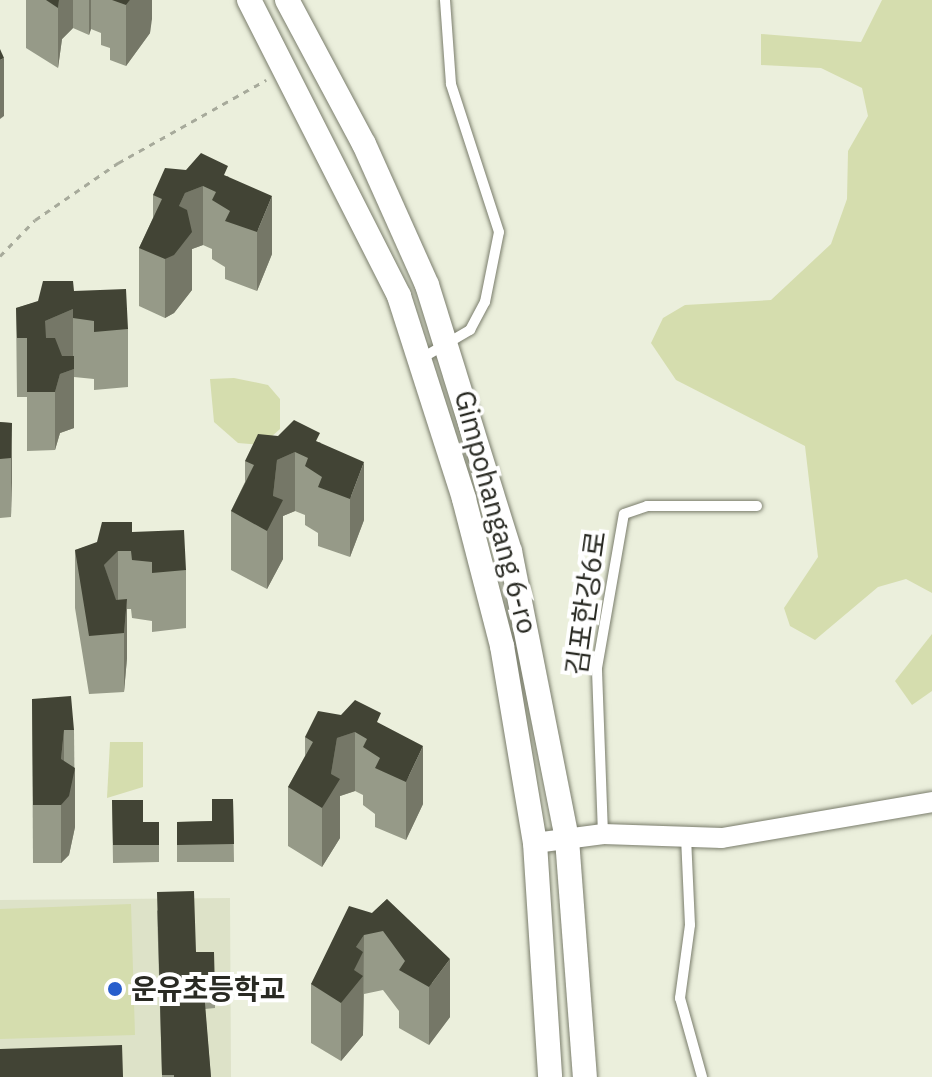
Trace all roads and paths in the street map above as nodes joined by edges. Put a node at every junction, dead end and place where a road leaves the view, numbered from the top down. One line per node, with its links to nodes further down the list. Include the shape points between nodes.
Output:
1 (249, 0): 4 (street, Gimpohangang 6-ro)
2 (287, 0): 6 (street, Gimpohangang 6-ro, via 364,144)
3 (445, 0): 6 (lane, via 451,84 499,232 485,302 470,330)
4 (287, 68): 5 (path, via 118,163 35,220); 7 (street, Gimpohangang 6-ro, via 369,227)
5 (0, 256)
6 (448, 347): 7 (lane); 12 (street, Gimpohangang 6-ro, via 510,551)
7 (422, 358): 13 (street, Gimpohangang 6-ro, via 502,646)
8 (757, 506): 10 (lane, 김포한강6로, via 647,506 624,514 597,668)
9 (932, 802): 11 (street, via 759,834)
10 (603, 834): 11 (street); 12 (street)
11 (686, 837): 16 (lane, via 690,925 680,998)
12 (567, 839): 13 (street); 15 (street, Gimpohangang 6-ro)
13 (535, 843): 14 (street, Gimpohangang 6-ro)
14 (550, 1077)
15 (585, 1077)
16 (702, 1077)

